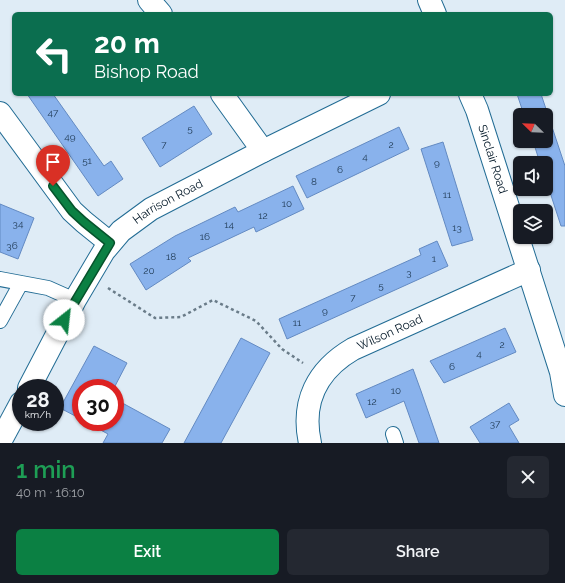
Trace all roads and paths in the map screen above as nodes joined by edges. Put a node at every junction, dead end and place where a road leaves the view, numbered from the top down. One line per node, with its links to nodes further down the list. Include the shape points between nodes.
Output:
1 (149, 0): 3 (street)
2 (429, 0): 4 (street)
3 (159, 12)
4 (434, 12)
5 (223, 96): 9 (street)
6 (376, 96): 9 (street, Harrison Road)
7 (471, 96): 11 (street, Sinclair Road)
8 (0, 113): 10 (street, via 72,211)
9 (263, 151): 10 (street, Harrison Road, via 151,209 121,231)
10 (110, 243): 12 (street, Harrison Road)
11 (529, 270): 17 (street, Wilson Road, via 353,349 336,360); 19 (street, Sinclair Road, via 561,372)
12 (89, 277): 15 (street, Harrison Road); 17 (path, via 155,318 181,317 214,300 256,321 282,349)
13 (0, 279): 14 (lane)
14 (21, 283): 15 (lane, via 48,288); 16 (lane)
15 (75, 300): 18 (street, Harrison Road)
16 (0, 321)
17 (322, 374): 23 (street, Wilson Road, via 309,402 307,432)
18 (34, 379)
19 (565, 395)
20 (12, 413): 21 (street)
21 (5, 420): 22 (street)
22 (0, 442)
23 (310, 443)

